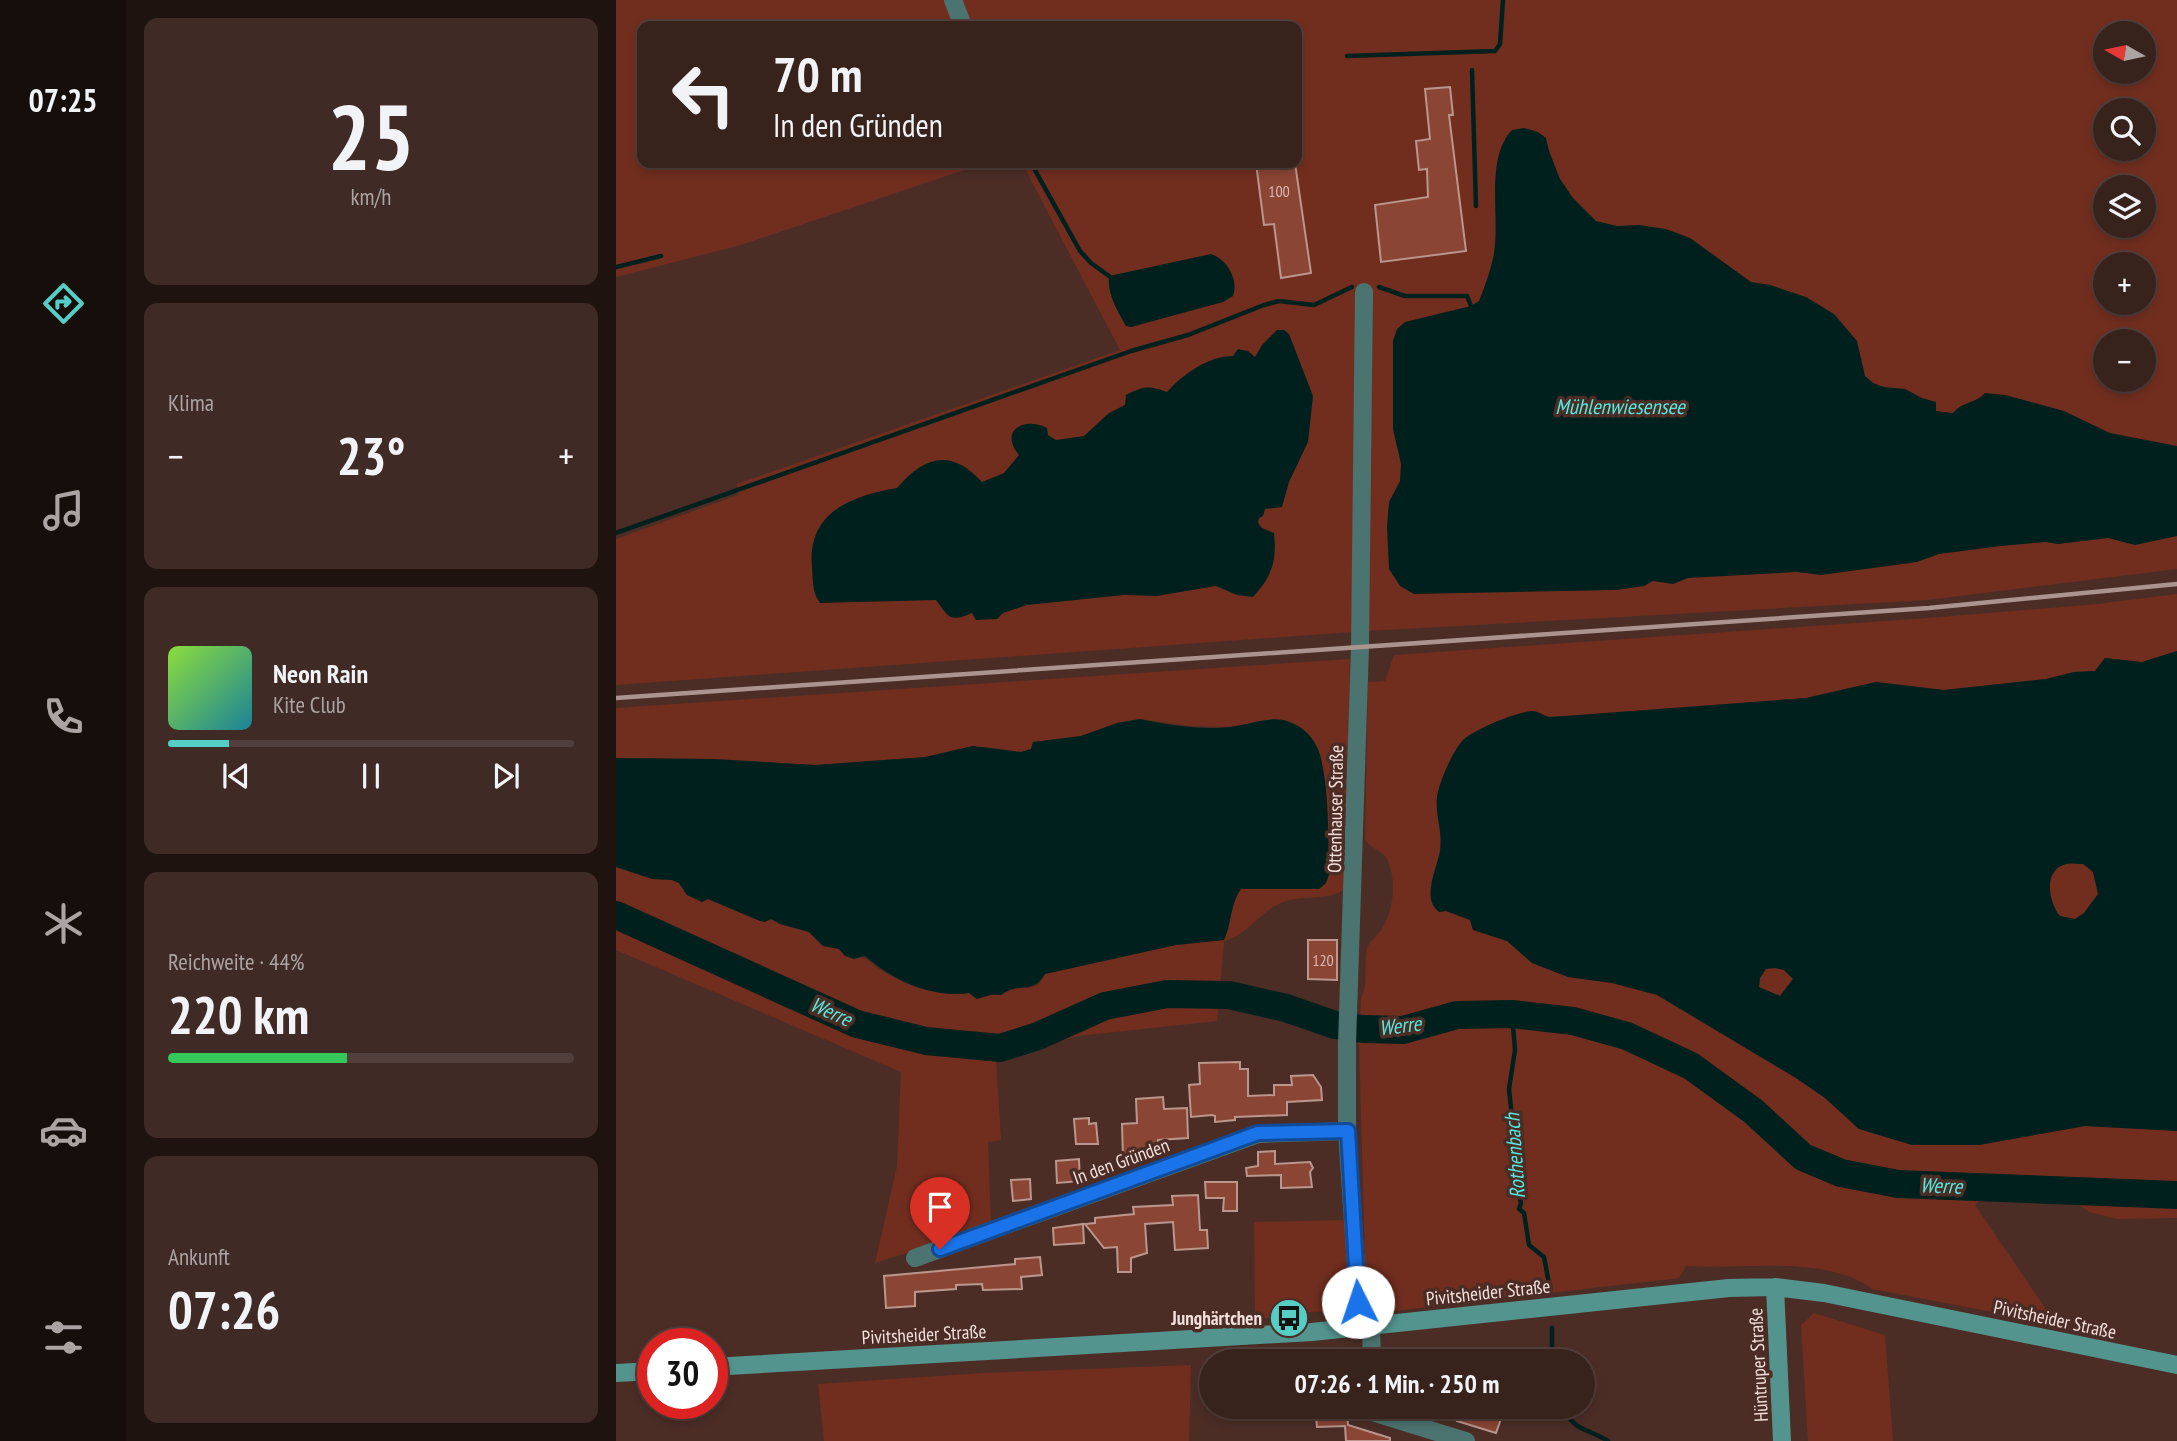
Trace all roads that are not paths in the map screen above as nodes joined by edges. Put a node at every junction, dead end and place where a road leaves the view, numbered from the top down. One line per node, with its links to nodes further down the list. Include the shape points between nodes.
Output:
1 (953, 0): 2 (street)
2 (961, 21)
3 (1364, 292): 4 (street, Ottenhauser Straße)
4 (1348, 1131): 5 (street, In den Gründen, via 1258,1133); 7 (street, Ottenhauser Straße)
5 (915, 1258)
6 (1775, 1287): 7 (main road, Pivitsheider Straße); 9 (main road, Pivitsheider Straße); 15 (main road, Hüntruper Straße)
7 (1365, 1326): 8 (street, Ottenhauser Straße); 10 (main road, Pivitsheider Straße)
8 (1369, 1349)
9 (2177, 1365)
10 (728, 1366)
11 (637, 1372): 12 (main road)
12 (616, 1373)
13 (1394, 1419): 14 (street)
14 (1466, 1441)
15 (1783, 1441)

